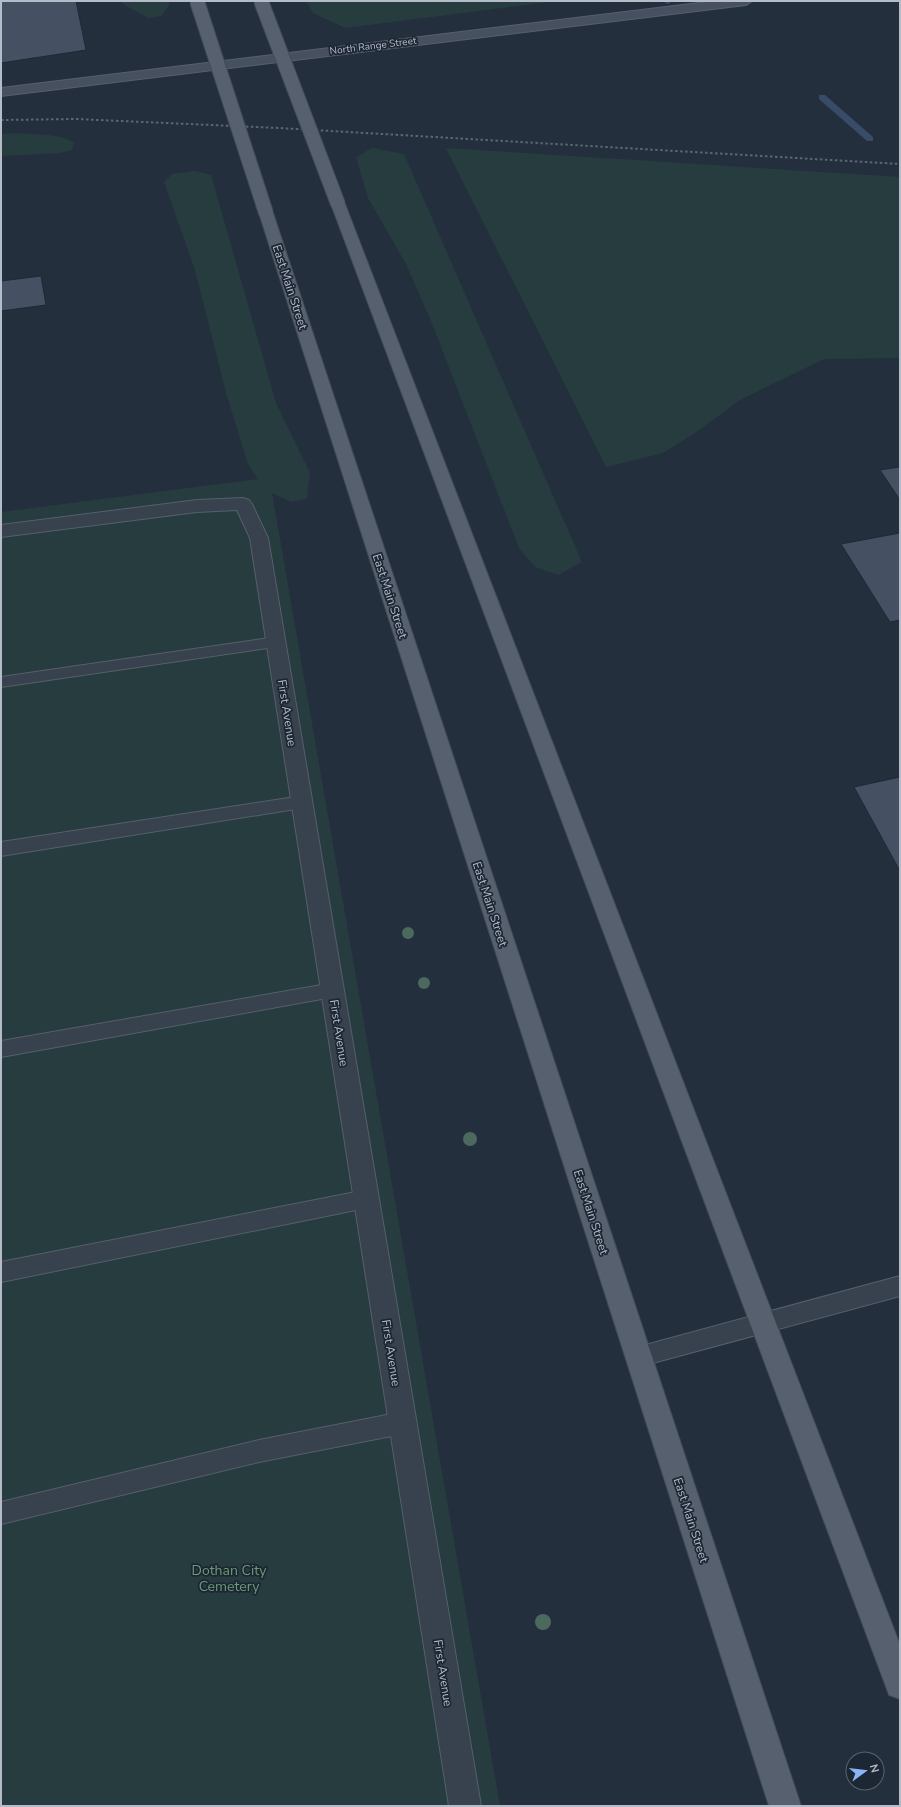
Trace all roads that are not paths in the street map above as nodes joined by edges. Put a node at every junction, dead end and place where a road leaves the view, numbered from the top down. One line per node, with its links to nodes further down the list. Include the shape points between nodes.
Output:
1 (197, 1): 16 (main road, East Main Street, bridge)
2 (261, 1): 15 (main road, bridge)
3 (746, 1): 4 (street, North Range Street)
4 (1, 92)
5 (1, 531): 6 (street, First Avenue, via 197,506 243,504 259,538)
6 (276, 642): 7 (lane); 8 (street, First Avenue)
7 (1, 682)
8 (302, 802): 9 (lane); 10 (street, First Avenue)
9 (1, 849)
10 (332, 990): 11 (lane); 12 (street, First Avenue)
11 (1, 1049)
12 (366, 1199): 13 (lane); 17 (street, First Avenue)
13 (1, 1272)
14 (900, 1286): 15 (lane)
15 (763, 1324): 16 (lane); 19 (main road)
16 (638, 1357): 21 (main road, East Main Street)
17 (402, 1423): 18 (lane, via 259,1451); 20 (street, First Avenue)
18 (1, 1513)
19 (900, 1684)
20 (465, 1806)
21 (785, 1806)

